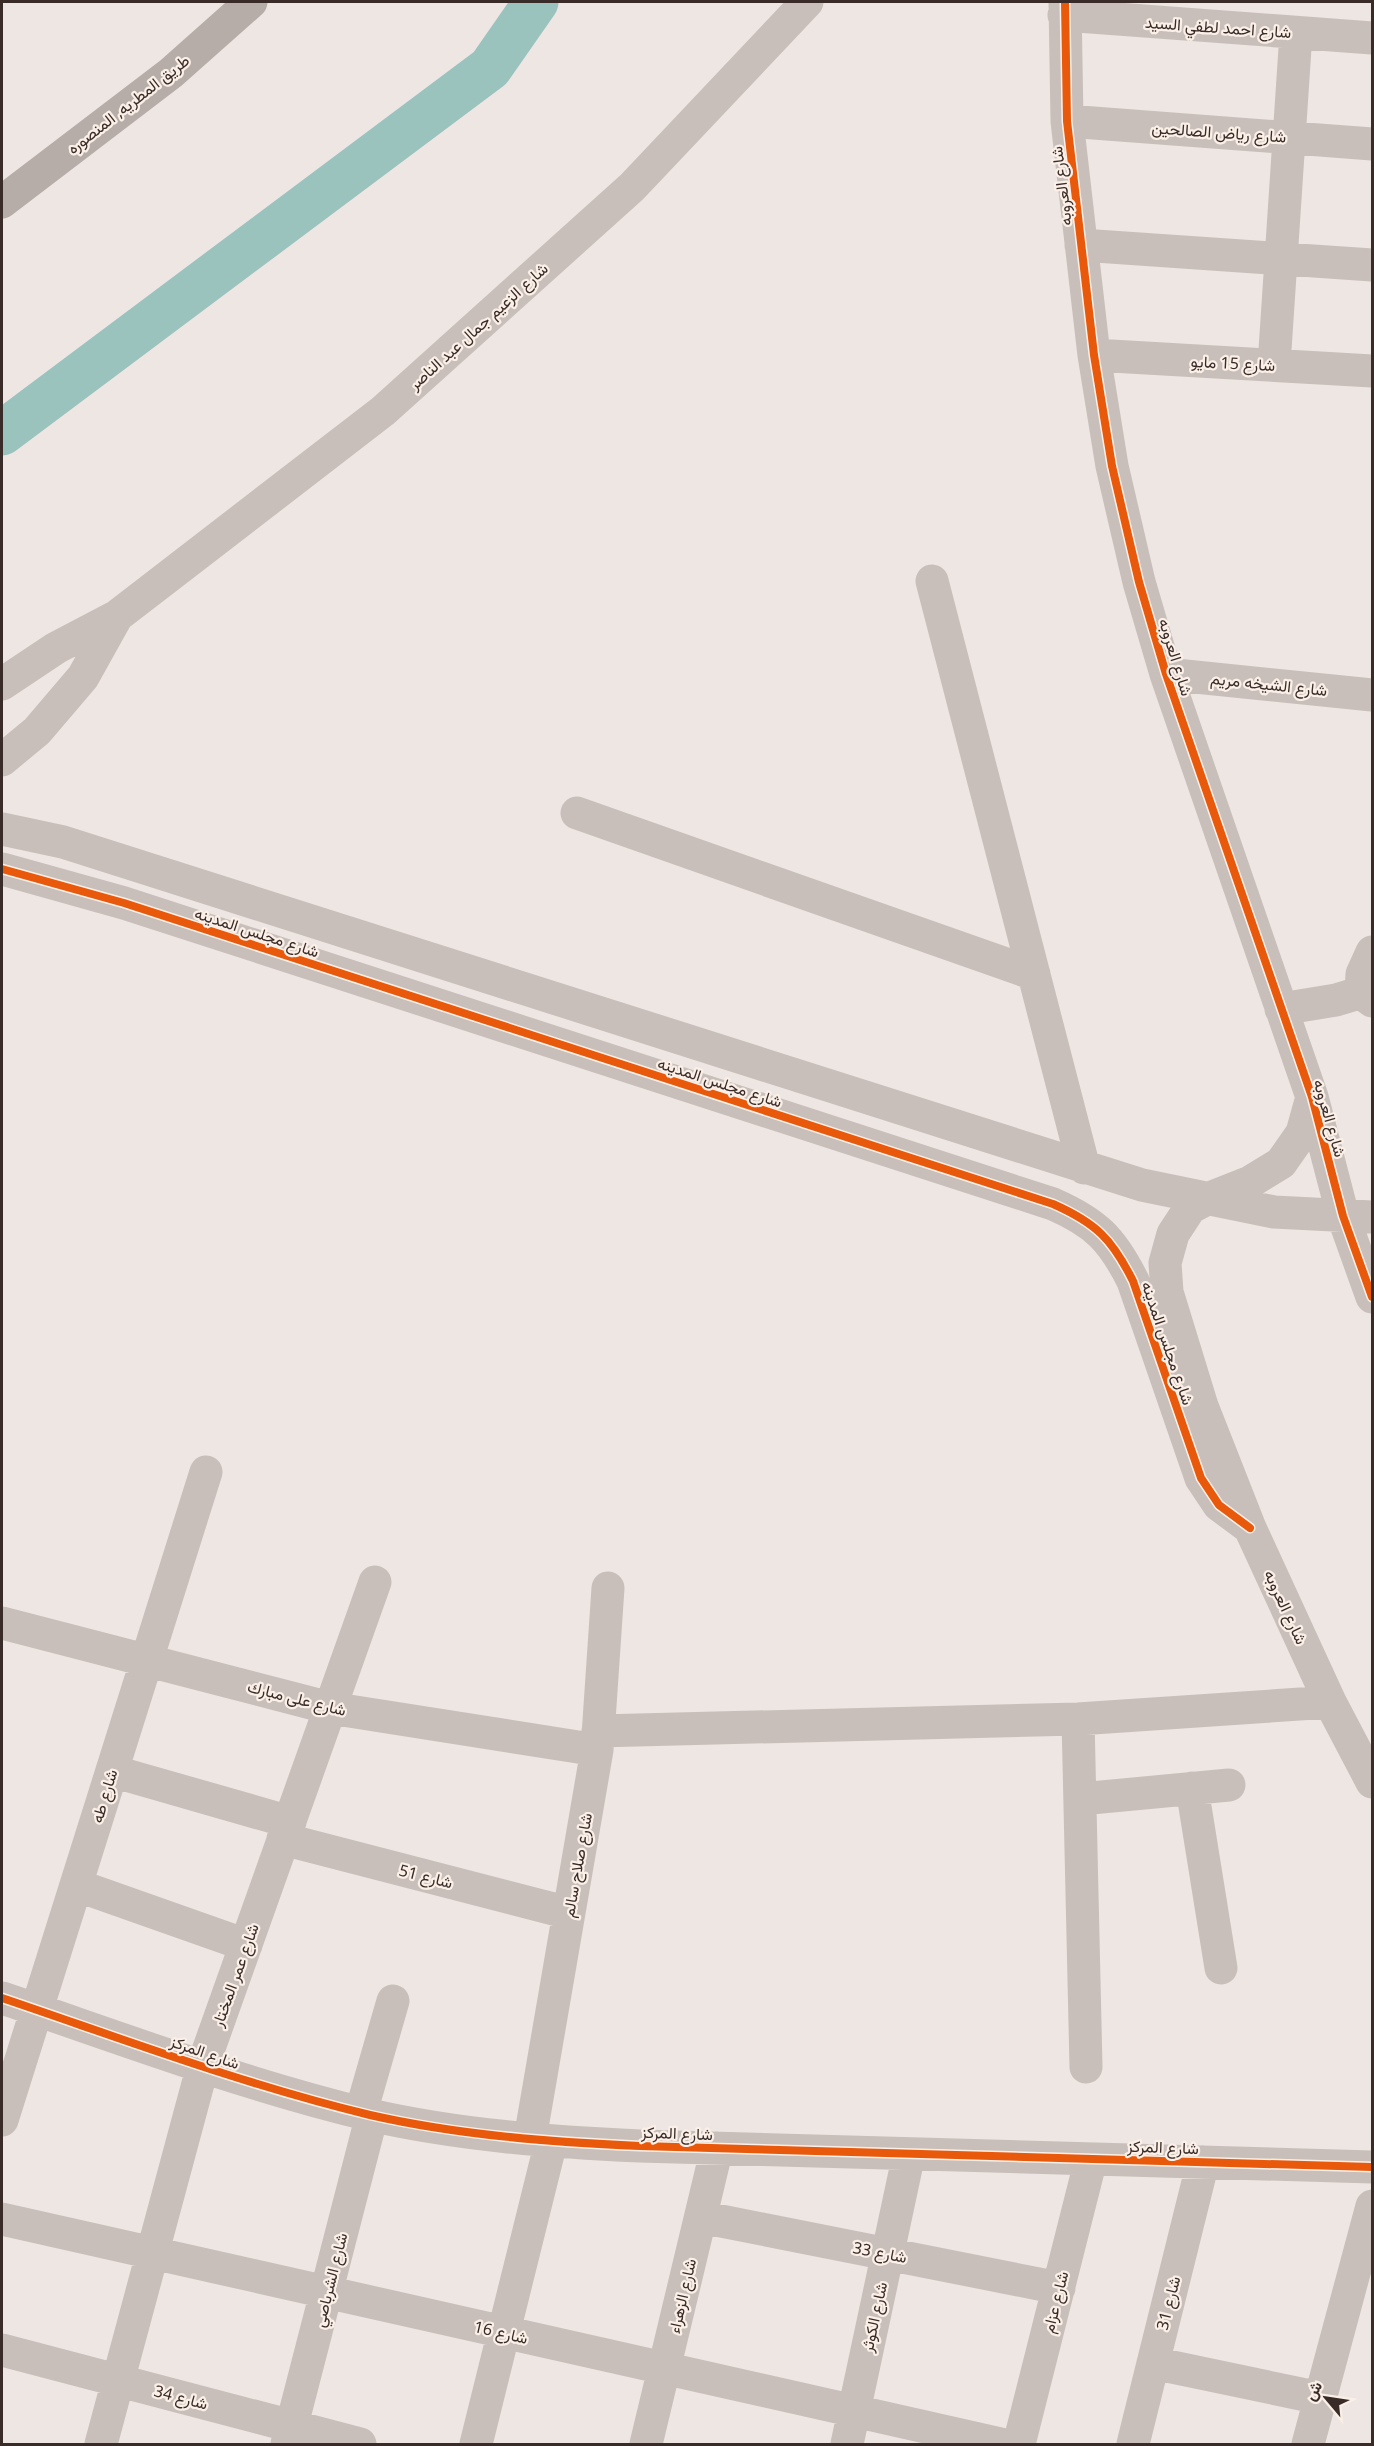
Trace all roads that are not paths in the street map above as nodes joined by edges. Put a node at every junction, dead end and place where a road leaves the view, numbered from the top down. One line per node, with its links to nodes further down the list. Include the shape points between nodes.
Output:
1 (251, 2): 9 (main road, طريق المطريه, المنصوره, via 171,73)
2 (807, 2): 17 (street, شارع الزعيم جمال عبد الناصر, via 632,187 383,411)
3 (1064, 8): 4 (street, شارع احمد لطفي السيد); 6 (street, شارع العروبه)
4 (1296, 33): 5 (street, شارع احمد لطفي السيد); 7 (street)
5 (1372, 39)
6 (1066, 121): 7 (street, شارع رياض الصالحين); 10 (street, شارع العروبه)
7 (1289, 138): 8 (street, شارع رياض الصالحين); 11 (street)
8 (1372, 144)
9 (2, 202)
10 (1081, 245): 11 (street); 13 (street, شارع العروبه)
11 (1281, 259): 12 (street); 14 (street)
12 (1372, 265)
13 (1094, 355): 14 (street, شارع 15 مايو); 18 (street, شارع العروبه, via 1112,466 1139,582)
14 (1274, 365): 15 (street, شارع 15 مايو)
15 (1372, 370)
16 (932, 581): 26 (street)
17 (117, 616): 19 (street, شارع الزعيم جمال عبد الناصر, via 56,648); 21 (street, شارع الزعيم جمال عبد الناصر, via 83,677 37,731)
18 (1166, 674): 20 (street, شارع الشيخه مريم); 28 (street, شارع العروبه)
19 (2, 684)
20 (1372, 695)
21 (2, 760)
22 (577, 813): 26 (street)
23 (2, 829): 30 (street, شارع مجلس المدينه, via 63,842)
24 (2, 869): 35 (street, شارع مجلس المدينه, via 135,906 1079,1215 1120,1255 1133,1281 1201,1478 1219,1505)
25 (1372, 952): 27 (street, via 1362,974)
26 (1034, 974): 30 (street)
27 (1369, 994): 28 (street)
28 (1281, 1009): 29 (street, شارع العروبه)
29 (1312, 1097): 31 (street, شارع العروبه, via 1302,1133 1281,1163 1250,1182); 32 (street, شارع العروبه)
30 (1084, 1168): 31 (street, شارع مجلس المدينه)
31 (1207, 1199): 32 (street, شارع مجلس المدينه, via 1274,1212); 35 (street, شارع العروبه, via 1190,1208 1173,1234 1166,1263 1167,1292 1202,1406)
32 (1358, 1217): 33 (street, شارع العروبه)
33 (1372, 1297)
34 (206, 1472): 39 (street, شارع طه)
35 (1250, 1528): 40 (street, شارع العروبه)
36 (375, 1582): 41 (street, شارع عمر المختار)
37 (608, 1588): 43 (street, شارع صلاح سالم)
38 (2, 1623): 39 (street, شارع على مبارك)
39 (147, 1660): 41 (street, شارع على مبارك); 44 (street, شارع طه)
40 (1329, 1702): 42 (street, شارع على مبارك); 45 (street, شارع العروبه)
41 (330, 1708): 43 (street, شارع على مبارك); 49 (street, شارع عمر المختار)
42 (1078, 1719): 43 (street, شارع على مبارك); 48 (street)
43 (598, 1740): 51 (street, شارع صلاح سالم)
44 (112, 1771): 49 (street, شارع 51); 50 (street, شارع طه)
45 (1372, 1782)
46 (1229, 1785): 47 (street)
47 (1192, 1788): 48 (street); 53 (street)
48 (1080, 1799): 58 (street)
49 (286, 1830): 51 (street, شارع 51); 52 (street, شارع عمر المختار)
50 (76, 1885): 52 (street); 56 (street, شارع طه)
51 (569, 1913): 61 (street, شارع صلاح سالم)
52 (246, 1944): 57 (street, شارع عمر المختار)
53 (1221, 1968)
54 (2, 1998): 56 (street, شارع المركز)
55 (393, 2001): 59 (street, شارع الشرباصي)
56 (36, 2010): 57 (street, شارع المركز); 60 (street, شارع طه)
57 (203, 2065): 59 (street, شارع المركز); 70 (street, شارع عمر المختار)
58 (1086, 2067)
59 (366, 2114): 61 (street, شارع المركز); 73 (street, شارع الشرباصي)
60 (2, 2120)
61 (541, 2141): 62 (street, شارع المركز); 74 (street, شارع صلاح سالم)
62 (717, 2148): 63 (street, شارع المركز); 68 (street, شارع الزهراء)
63 (909, 2154): 64 (street, شارع المركز); 71 (street, شارع الكوثر)
64 (1091, 2158): 65 (street, شارع المركز); 72 (street, شارع عزام)
65 (1203, 2162): 66 (street, شارع المركز); 76 (street, شارع 31)
66 (1372, 2167)
67 (1372, 2206): 79 (street)
68 (701, 2217): 71 (street, شارع 33); 77 (street, شارع الزهراء)
69 (2, 2219): 70 (street, شارع 16)
70 (152, 2253): 73 (street, شارع 16); 78 (street, شارع عمر المختار)
71 (888, 2254): 72 (street, شارع 33); 80 (street, شارع الكوثر)
72 (1059, 2288): 88 (street, شارع عزام)
73 (327, 2292): 74 (street, شارع 16); 81 (street, شارع الشرباصي)
74 (503, 2332): 77 (street, شارع 16); 84 (street, شارع صلاح سالم)
75 (2, 2350): 78 (street, شارع 34)
76 (1153, 2363): 79 (street); 89 (street, شارع 31)
77 (665, 2368): 80 (street, شارع 16); 85 (street, شارع الزهراء)
78 (118, 2381): 81 (street, شارع 34); 82 (street, شارع عمر المختار)
79 (1320, 2398): 90 (street)
80 (855, 2411): 86 (street, شارع الكوثر); 87 (street, شارع 16)
81 (290, 2436): 83 (street, شارع 34)
82 (101, 2445)
83 (360, 2445)
84 (476, 2445)
85 (646, 2445)
86 (847, 2445)
87 (1001, 2445)
88 (1019, 2445)
89 (1132, 2445)
90 (1308, 2445)

